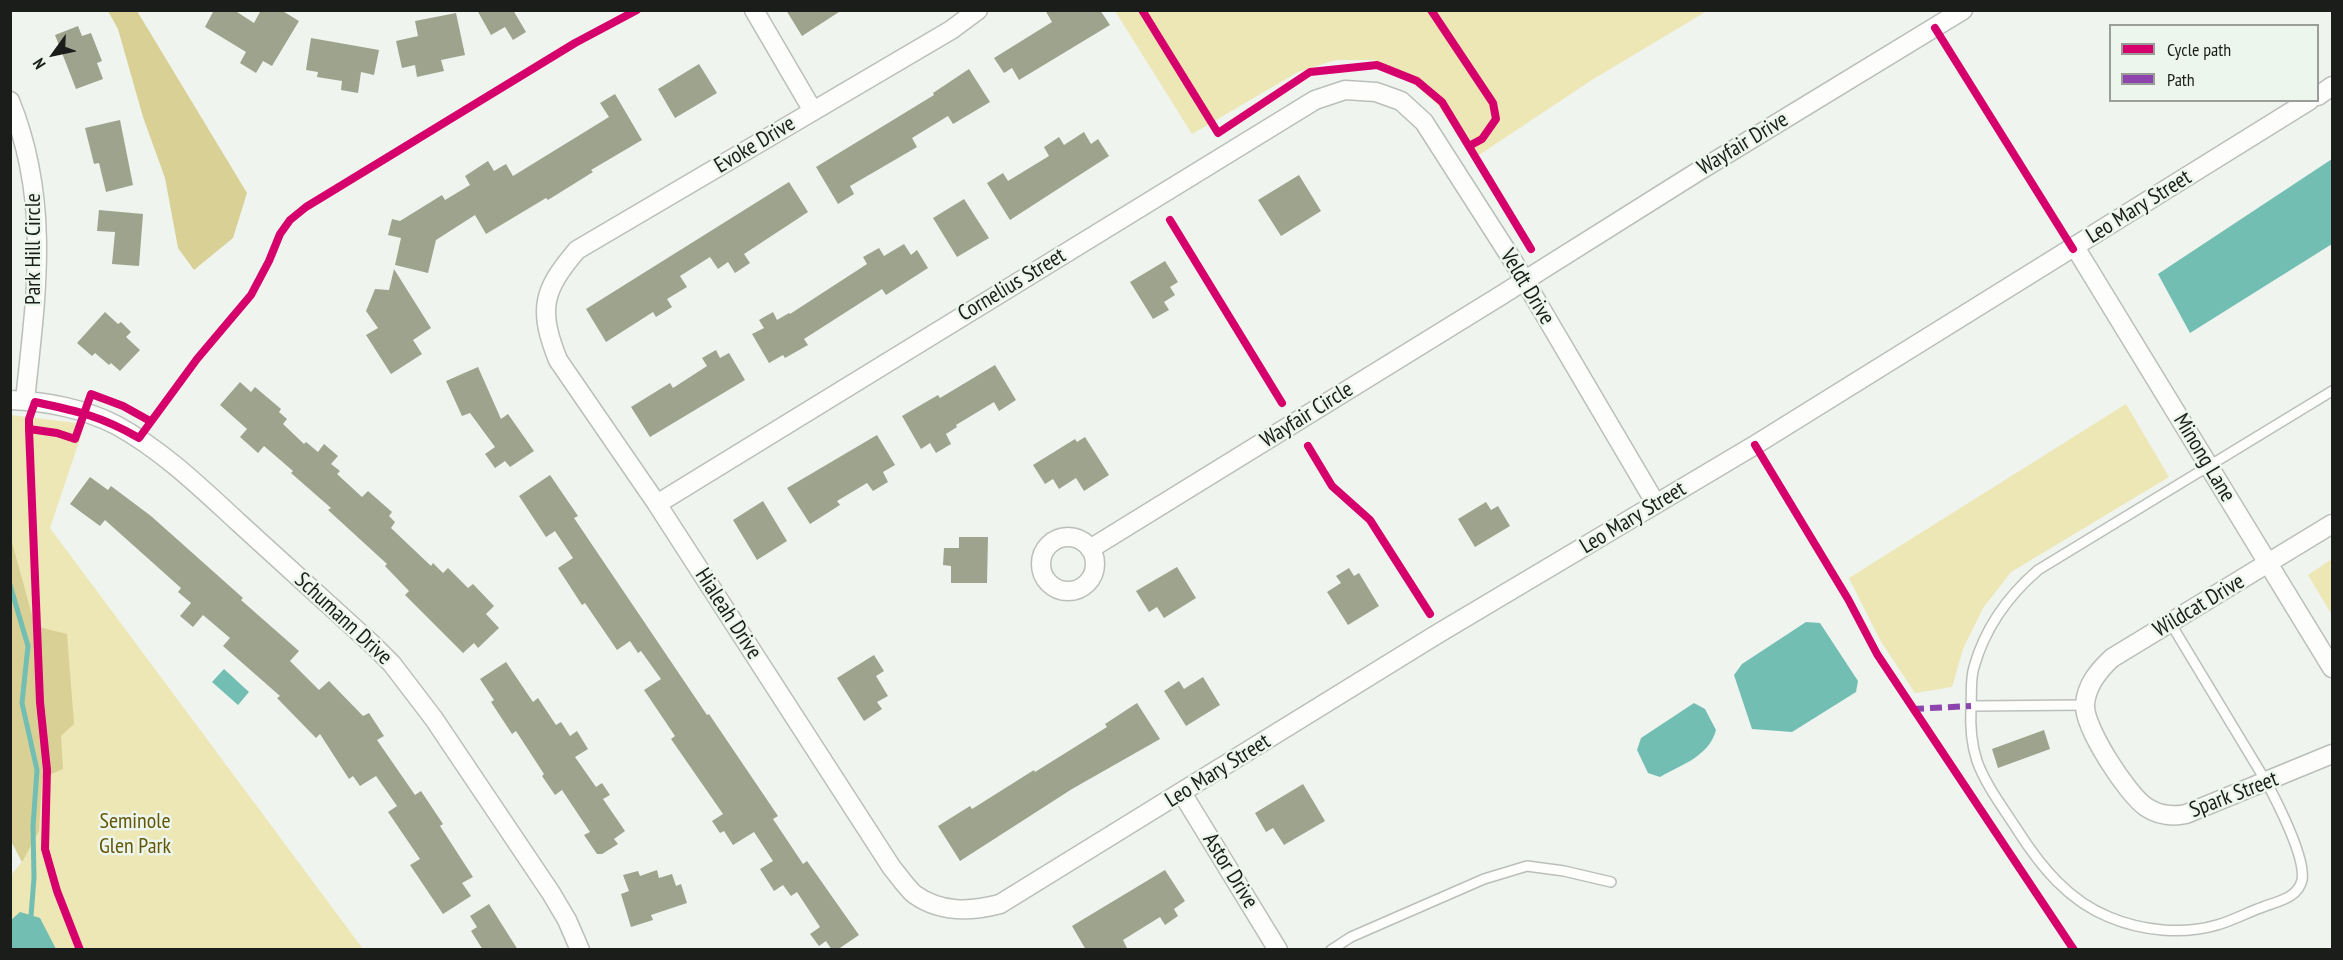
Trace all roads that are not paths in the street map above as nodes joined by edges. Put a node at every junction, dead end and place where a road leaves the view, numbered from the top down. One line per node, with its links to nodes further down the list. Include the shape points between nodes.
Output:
1 (754, 10): 9 (street)
2 (978, 10): 9 (street, Evoke Drive)
3 (1963, 10): 11 (street, Wayfair Drive)
4 (2332, 86): 6 (street)
5 (1376, 92): 11 (street, Veldt Drive, via 1401,101 1424,122); 16 (street, Cornelius Street, via 1344,90 1315,100)
6 (2319, 95)
7 (10, 102): 14 (street, Park Hill Circle, via 30,159 37,218 37,286)
8 (2307, 102): 10 (street, Leo Mary Street)
9 (813, 111): 12 (street, Evoke Drive, via 577,250 558,272)
10 (2075, 247): 15 (street, Minong Lane); 17 (street, Leo Mary Street)
11 (1524, 281): 17 (street, Veldt Drive); 19 (street, Wayfair Circle)
12 (548, 295): 16 (street, Hialeah Drive, via 544,315 558,360)
13 (2332, 391): 15 (lane)
14 (18, 400): 30 (street, Schumann Drive, via 85,412 139,438 188,475 373,645 434,719 551,893)
15 (2209, 467): 20 (street, Minong Lane); 24 (lane, via 2022,583 1999,611 1981,647 1973,668)
16 (657, 504): 29 (street, Hialeah Drive, via 892,868 914,893)
17 (1656, 504): 27 (street, Leo Mary Street)
18 (2332, 524): 20 (street, Wildcat Drive)
19 (1090, 549)
20 (2268, 564): 21 (street, Wildcat Drive); 22 (street, Minong Lane)
21 (2171, 624): 23 (street, Wildcat Drive, via 2097,671); 26 (lane)
22 (2332, 668)
23 (2085, 705): 24 (lane); 26 (street, Spark Street, via 2092,733 2130,791 2146,807 2161,814 2186,814)
24 (1971, 706): 26 (lane, via 1971,736 1989,787 2038,861 2085,904 2110,918 2178,931 2216,925 2295,893 2302,882 2303,866)
25 (2332, 754): 26 (street, Spark Street)
26 (2267, 783)
27 (1182, 793): 29 (street, Leo Mary Street, via 1000,904 977,910); 31 (street, Astor Drive)
28 (1611, 882): 32 (lane, via 1527,866 1484,879 1351,937)
29 (947, 910)
30 (580, 950)
31 (1278, 950)
32 (1331, 950)

